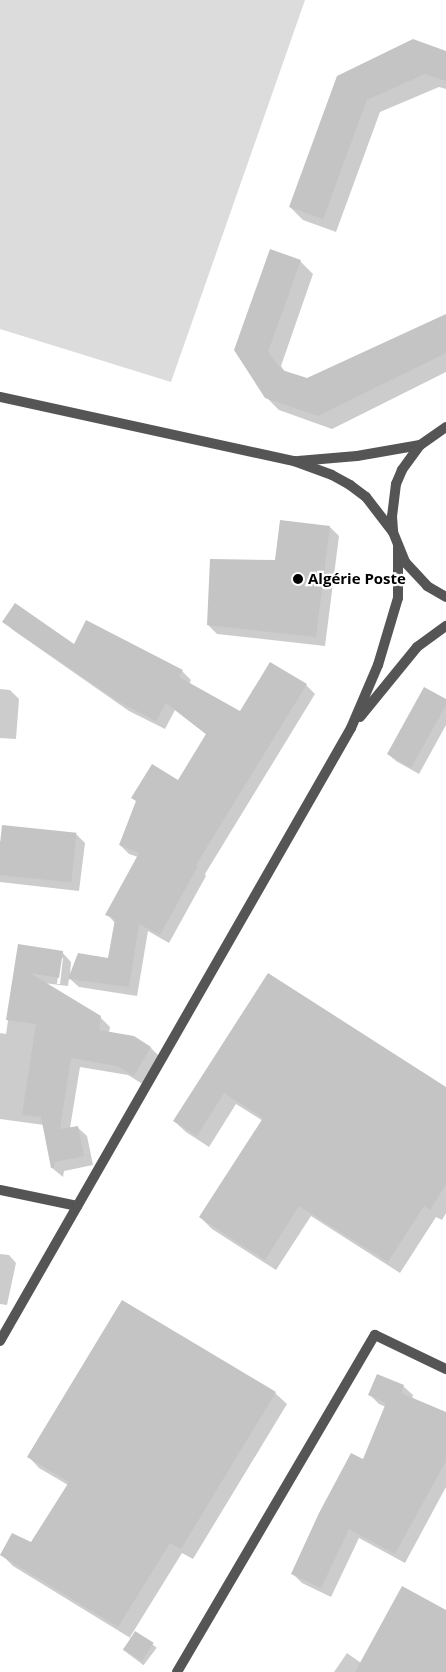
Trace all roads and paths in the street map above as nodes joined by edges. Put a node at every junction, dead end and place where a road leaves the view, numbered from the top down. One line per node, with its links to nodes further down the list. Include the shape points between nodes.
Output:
1 (0, 397): 4 (street)
2 (446, 427): 3 (street)
3 (420, 444): 4 (street, via 357,456); 5 (street, via 396,484 392,500)
4 (294, 461): 5 (street, via 332,474 350,485 366,497)
5 (393, 532): 6 (street)
6 (398, 547): 7 (street, via 415,575); 9 (street, via 398,598 378,665)
7 (446, 597)
8 (446, 626): 9 (street, via 417,647)
9 (351, 728): 11 (street)
10 (0, 1190): 11 (street)
11 (77, 1206): 12 (street)
12 (0, 1341)
13 (446, 1369): 14 (street, via 375,1335)
14 (177, 1672)

